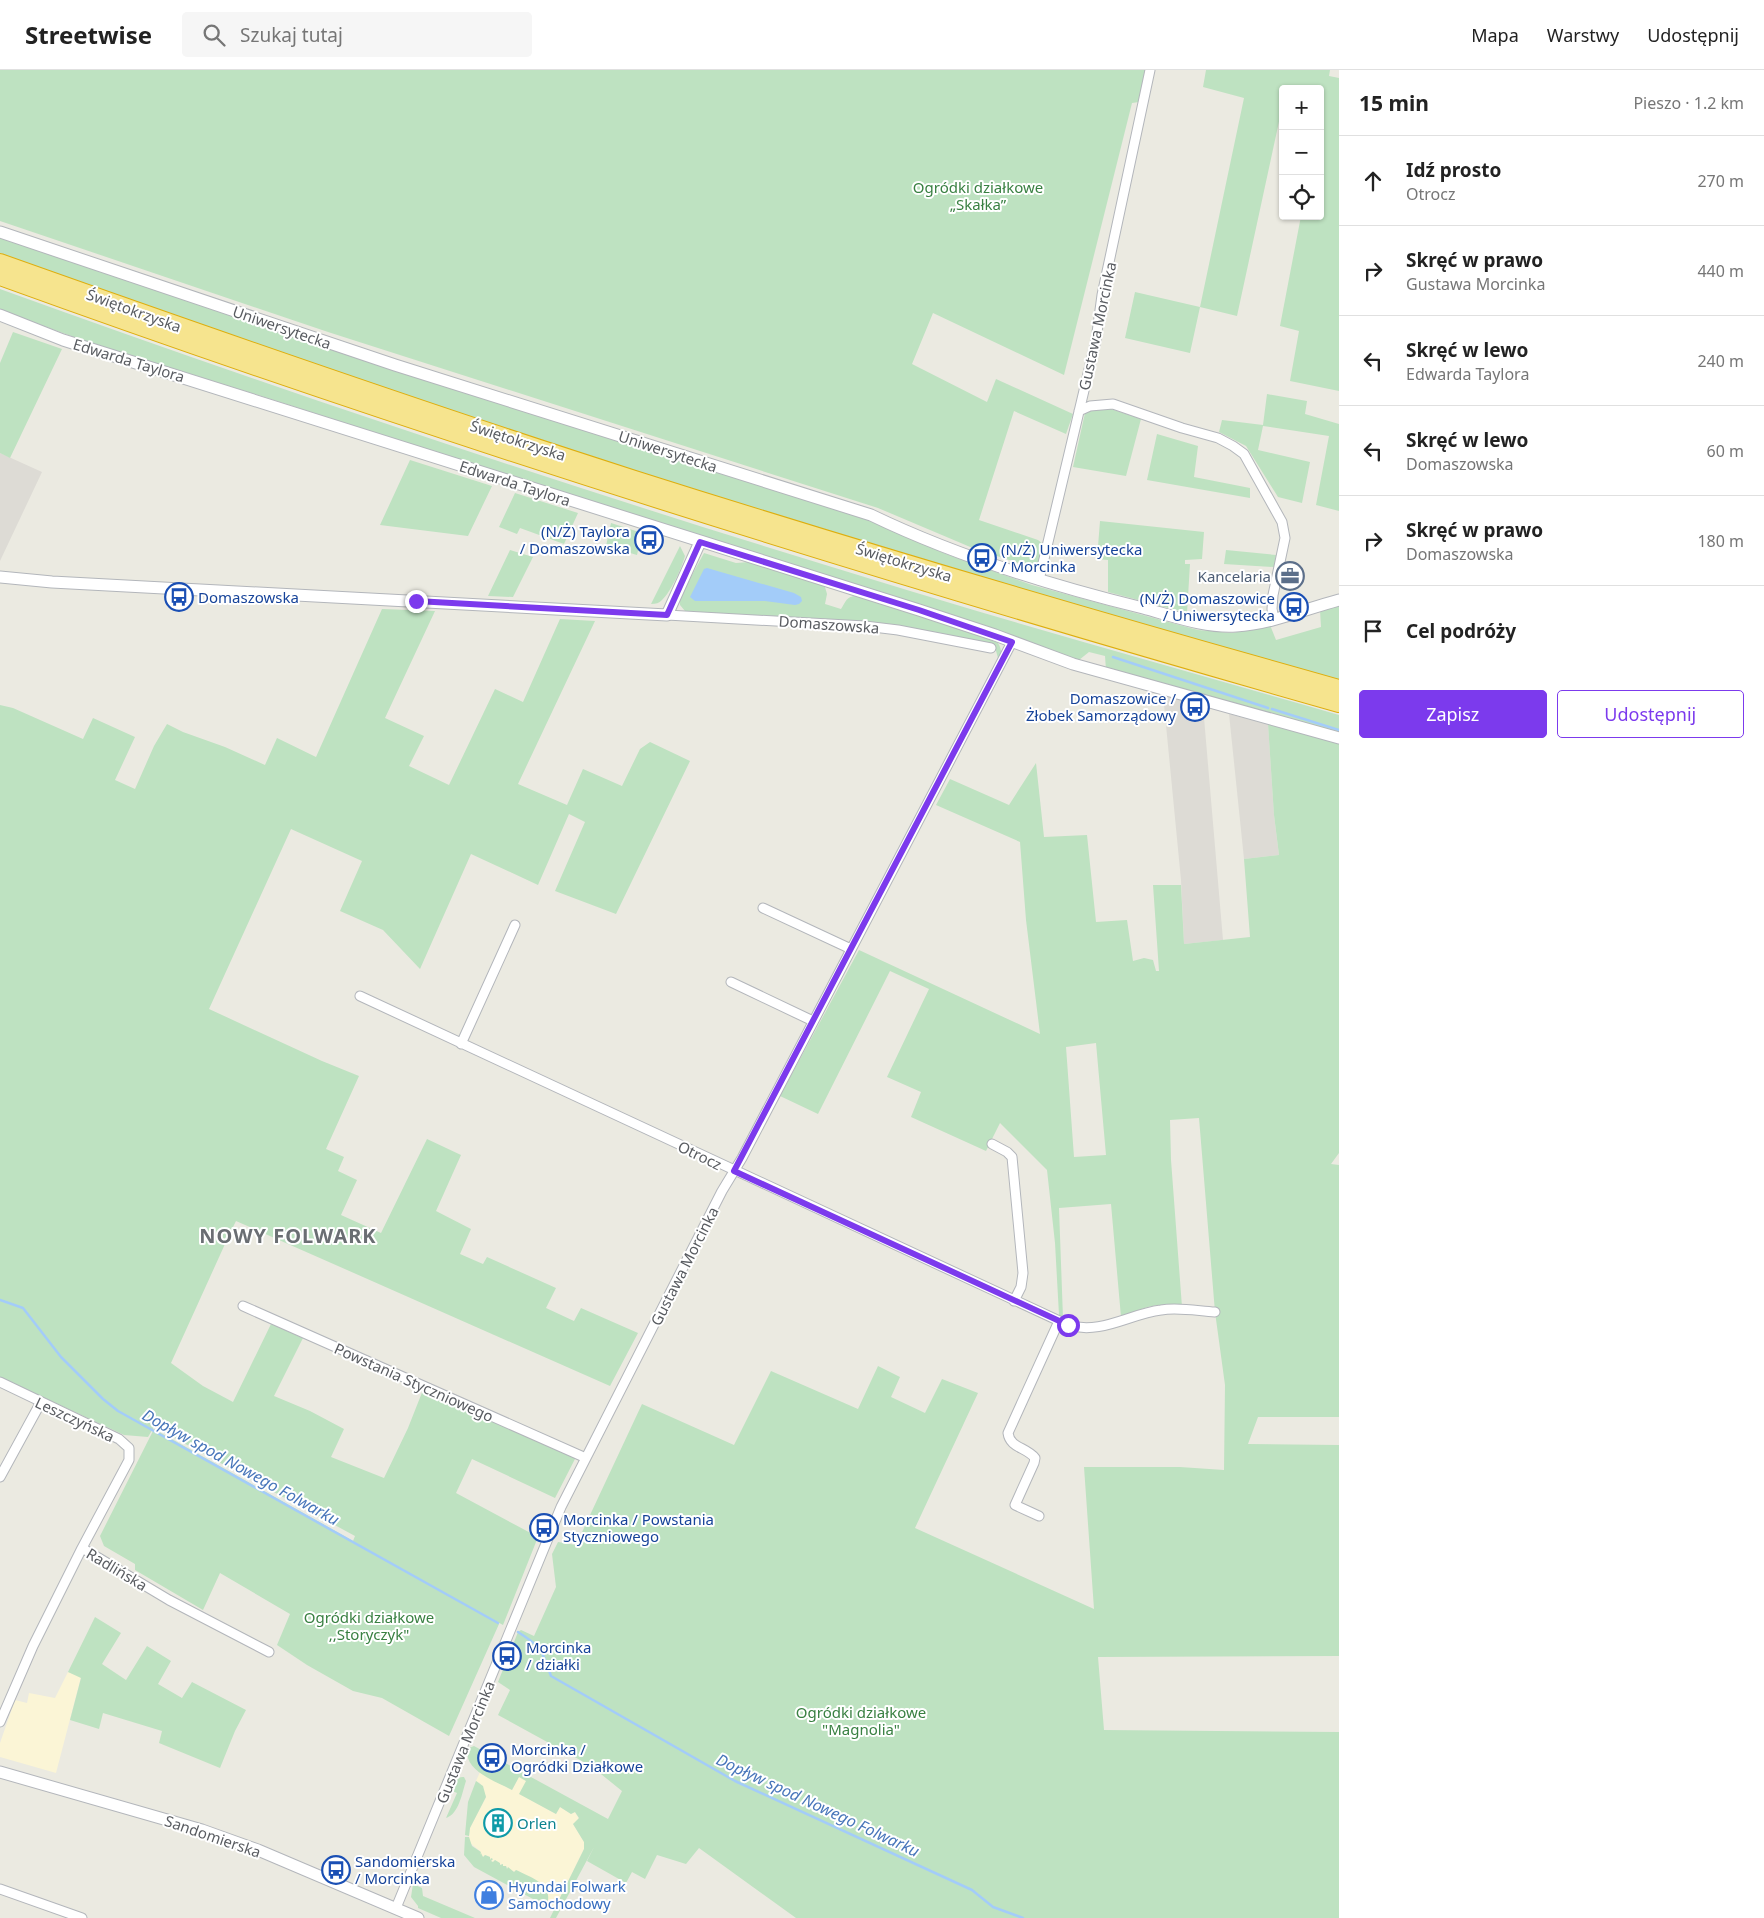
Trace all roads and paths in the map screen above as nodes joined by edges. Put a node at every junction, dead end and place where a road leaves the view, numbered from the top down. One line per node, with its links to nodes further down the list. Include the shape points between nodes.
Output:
1 (1150, 70): 6 (street, Gustawa Morcinka)
2 (0, 232): 9 (street, Uniwersytecka, via 395,365 871,515 942,547)
3 (0, 262): 11 (highway, Świętokrzyska, via 512,439)
4 (0, 277): 11 (highway, Świętokrzyska, via 221,356 747,530)
5 (0, 316): 7 (street, Edwarda Taylora, via 63,340)
6 (1079, 411): 9 (street, Gustawa Morcinka); 13 (street, via 1090,406 1113,404 1218,438 1244,454 1282,522 1285,538 1273,595)
7 (700, 542): 12 (street); 14 (street, Edwarda Taylora)
8 (0, 577): 12 (street, Domaszowska)
9 (1039, 580): 13 (street, Uniwersytecka, via 1206,624 1234,626)
10 (1339, 600): 13 (street, Uniwersytecka)
11 (1039, 610): 16 (highway); 17 (highway)
12 (667, 615): 15 (street, Domaszowska, via 865,626)
13 (1274, 619)
14 (1012, 642): 18 (street, Edwarda Taylora, via 1106,674); 21 (street, Gustawa Morcinka)
15 (990, 648)
16 (1339, 688)
17 (1339, 704)
18 (1339, 738)
19 (763, 908): 21 (street)
20 (515, 925): 25 (street)
21 (851, 949): 24 (street, Gustawa Morcinka)
22 (731, 982): 24 (street)
23 (360, 996): 25 (street, Otrocz)
24 (813, 1021): 27 (street, Gustawa Morcinka)
25 (461, 1044): 27 (street, Otrocz)
26 (992, 1144): 28 (street, via 1012,1157 1023,1273)
27 (734, 1171): 28 (street, Otrocz); 34 (street, Gustawa Morcinka)
28 (1014, 1301): 31 (street, Otrocz)
29 (243, 1306): 34 (street, Powstania Styczniowego)
30 (1216, 1312): 31 (street, Otrocz, via 1164,1309 1092,1328)
31 (1063, 1323): 36 (street, via 1008,1433 1009,1440 1035,1458 1015,1505)
32 (0, 1382): 33 (street, Leszczyńska)
33 (41, 1402): 35 (street); 37 (street, Leszczyńska, via 119,1439 129,1448 129,1460)
34 (586, 1458): 42 (street, Gustawa Morcinka, via 546,1543)
35 (0, 1477)
36 (1039, 1516)
37 (82, 1548): 38 (street, Radlińska, via 169,1600); 39 (street, Radlińska, via 33,1646)
38 (269, 1652)
39 (0, 1722)
40 (0, 1772): 42 (street, Sandomierska, via 211,1833)
41 (0, 1889): 43 (street)
42 (396, 1908): 44 (street, Sandomierska)
43 (82, 1918)
44 (418, 1918)

